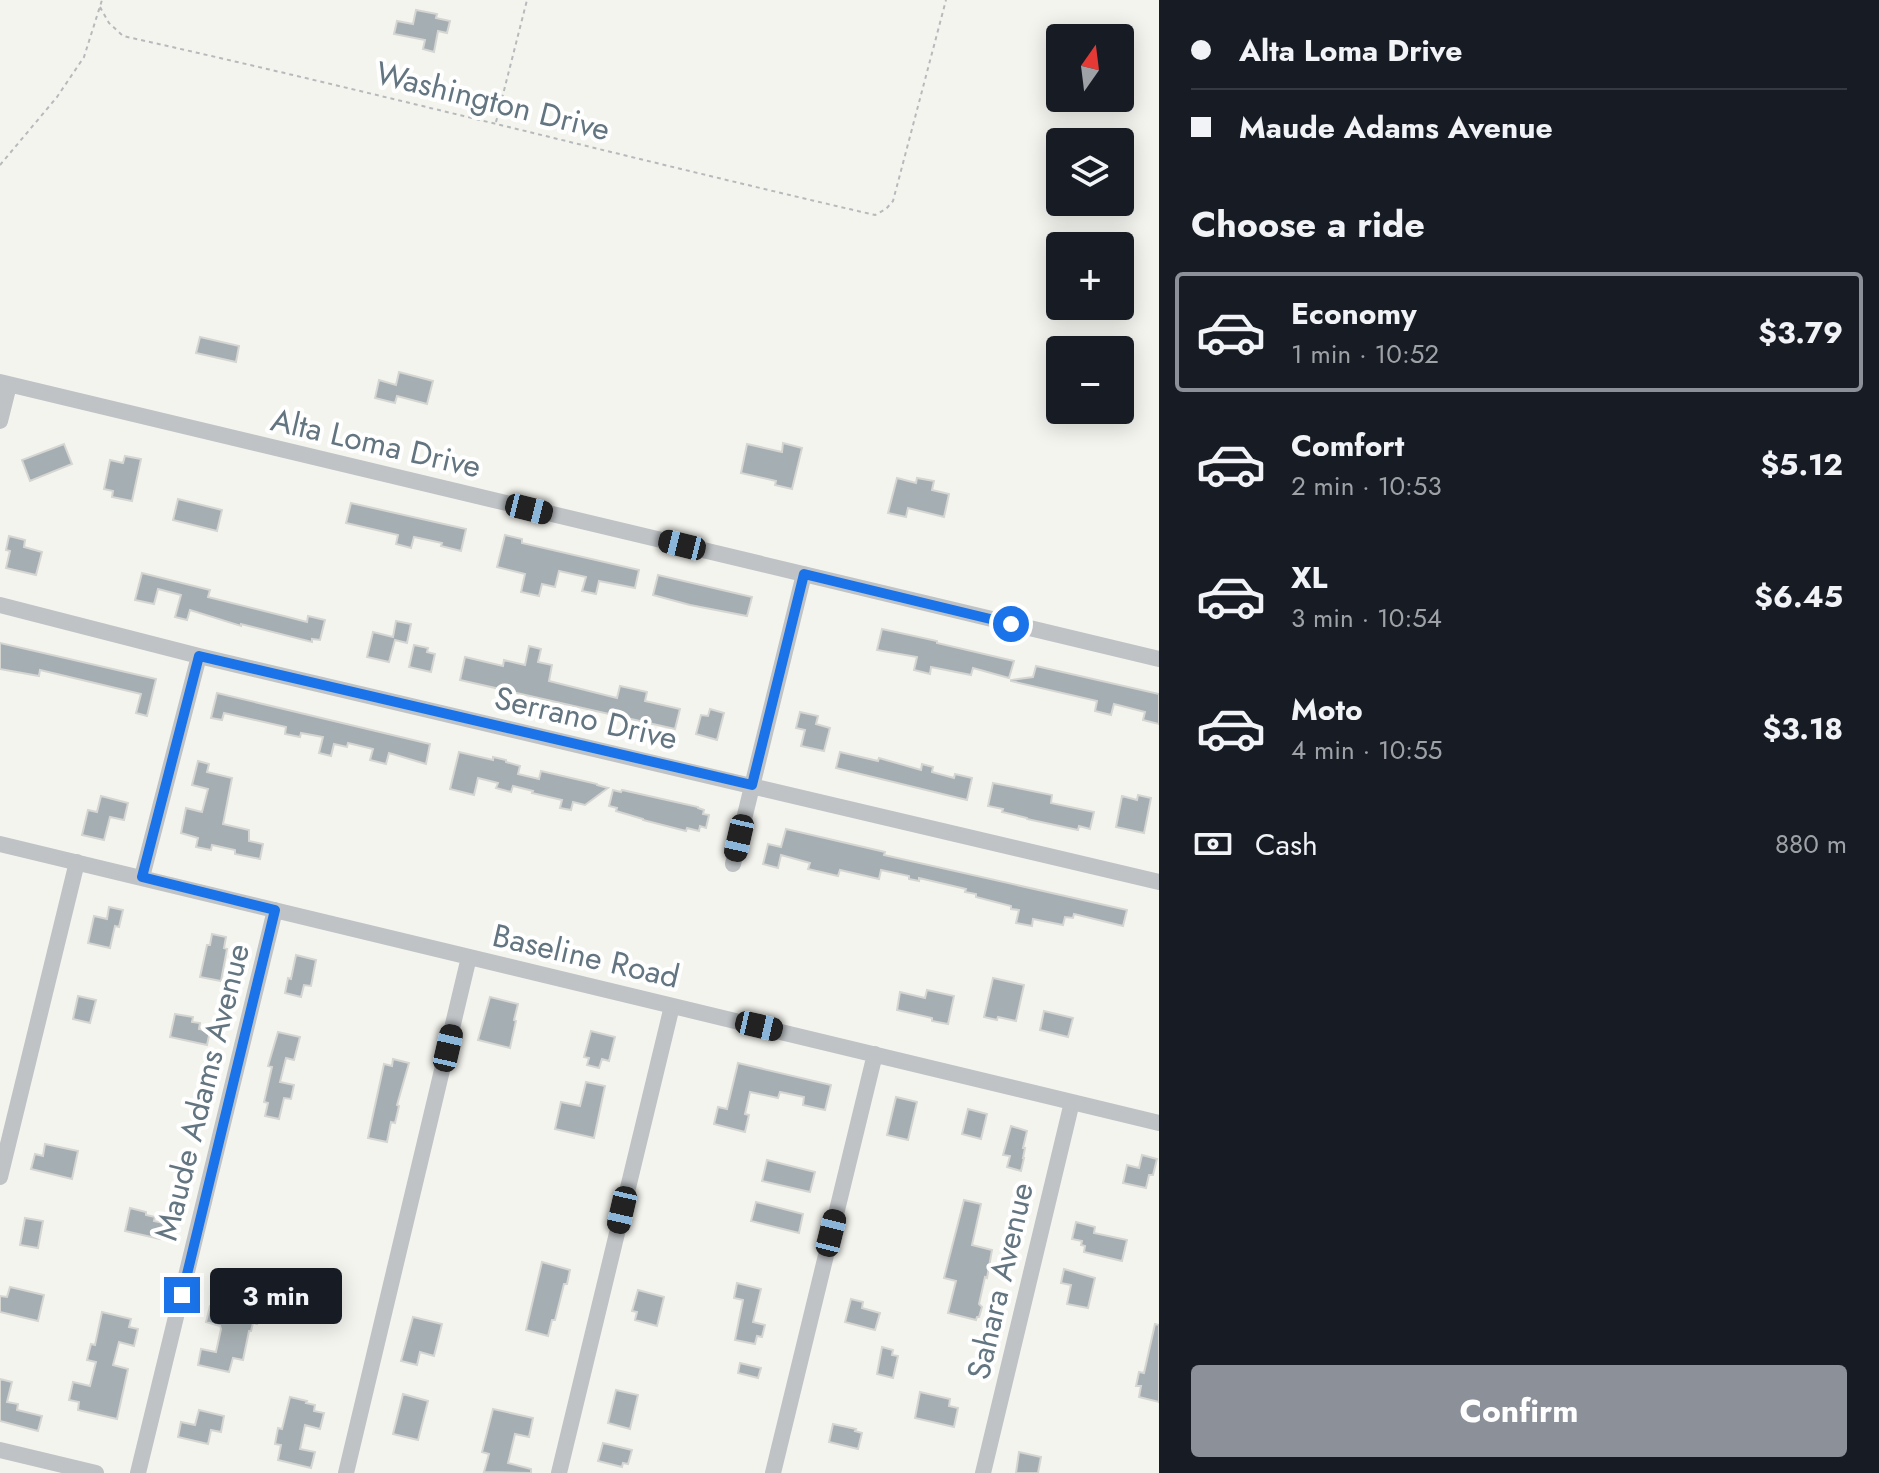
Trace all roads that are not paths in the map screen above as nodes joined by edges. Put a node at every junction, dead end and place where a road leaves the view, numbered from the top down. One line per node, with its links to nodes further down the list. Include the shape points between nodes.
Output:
1 (5, 384): 2 (street); 3 (street, Alta Loma Drive)
2 (0, 421)
3 (804, 574): 6 (street, Alta Loma Drive); 7 (street)
4 (0, 605): 5 (street, Serrano Drive)
5 (199, 656): 7 (street, Serrano Drive); 11 (street)
6 (1159, 659)
7 (752, 785): 10 (street); 12 (street, Serrano Drive)
8 (0, 844): 9 (street, Baseline Road)
9 (77, 862): 11 (street, Baseline Road); 19 (street)
10 (733, 864)
11 (142, 877): 13 (street, Baseline Road)
12 (1159, 882)
13 (275, 910): 14 (street, Baseline Road); 22 (street, Maude Adams Avenue)
14 (469, 957): 15 (street, Baseline Road); 23 (street)
15 (672, 1006): 16 (street, Baseline Road); 24 (street)
16 (875, 1054): 17 (street, Baseline Road); 25 (street)
17 (1072, 1102): 18 (street, Baseline Road); 26 (street, Sahara Avenue)
18 (1159, 1123)
19 (0, 1177)
20 (0, 1450): 21 (street)
21 (96, 1473)
22 (138, 1473)
23 (346, 1473)
24 (559, 1473)
25 (773, 1473)
26 (983, 1473)

